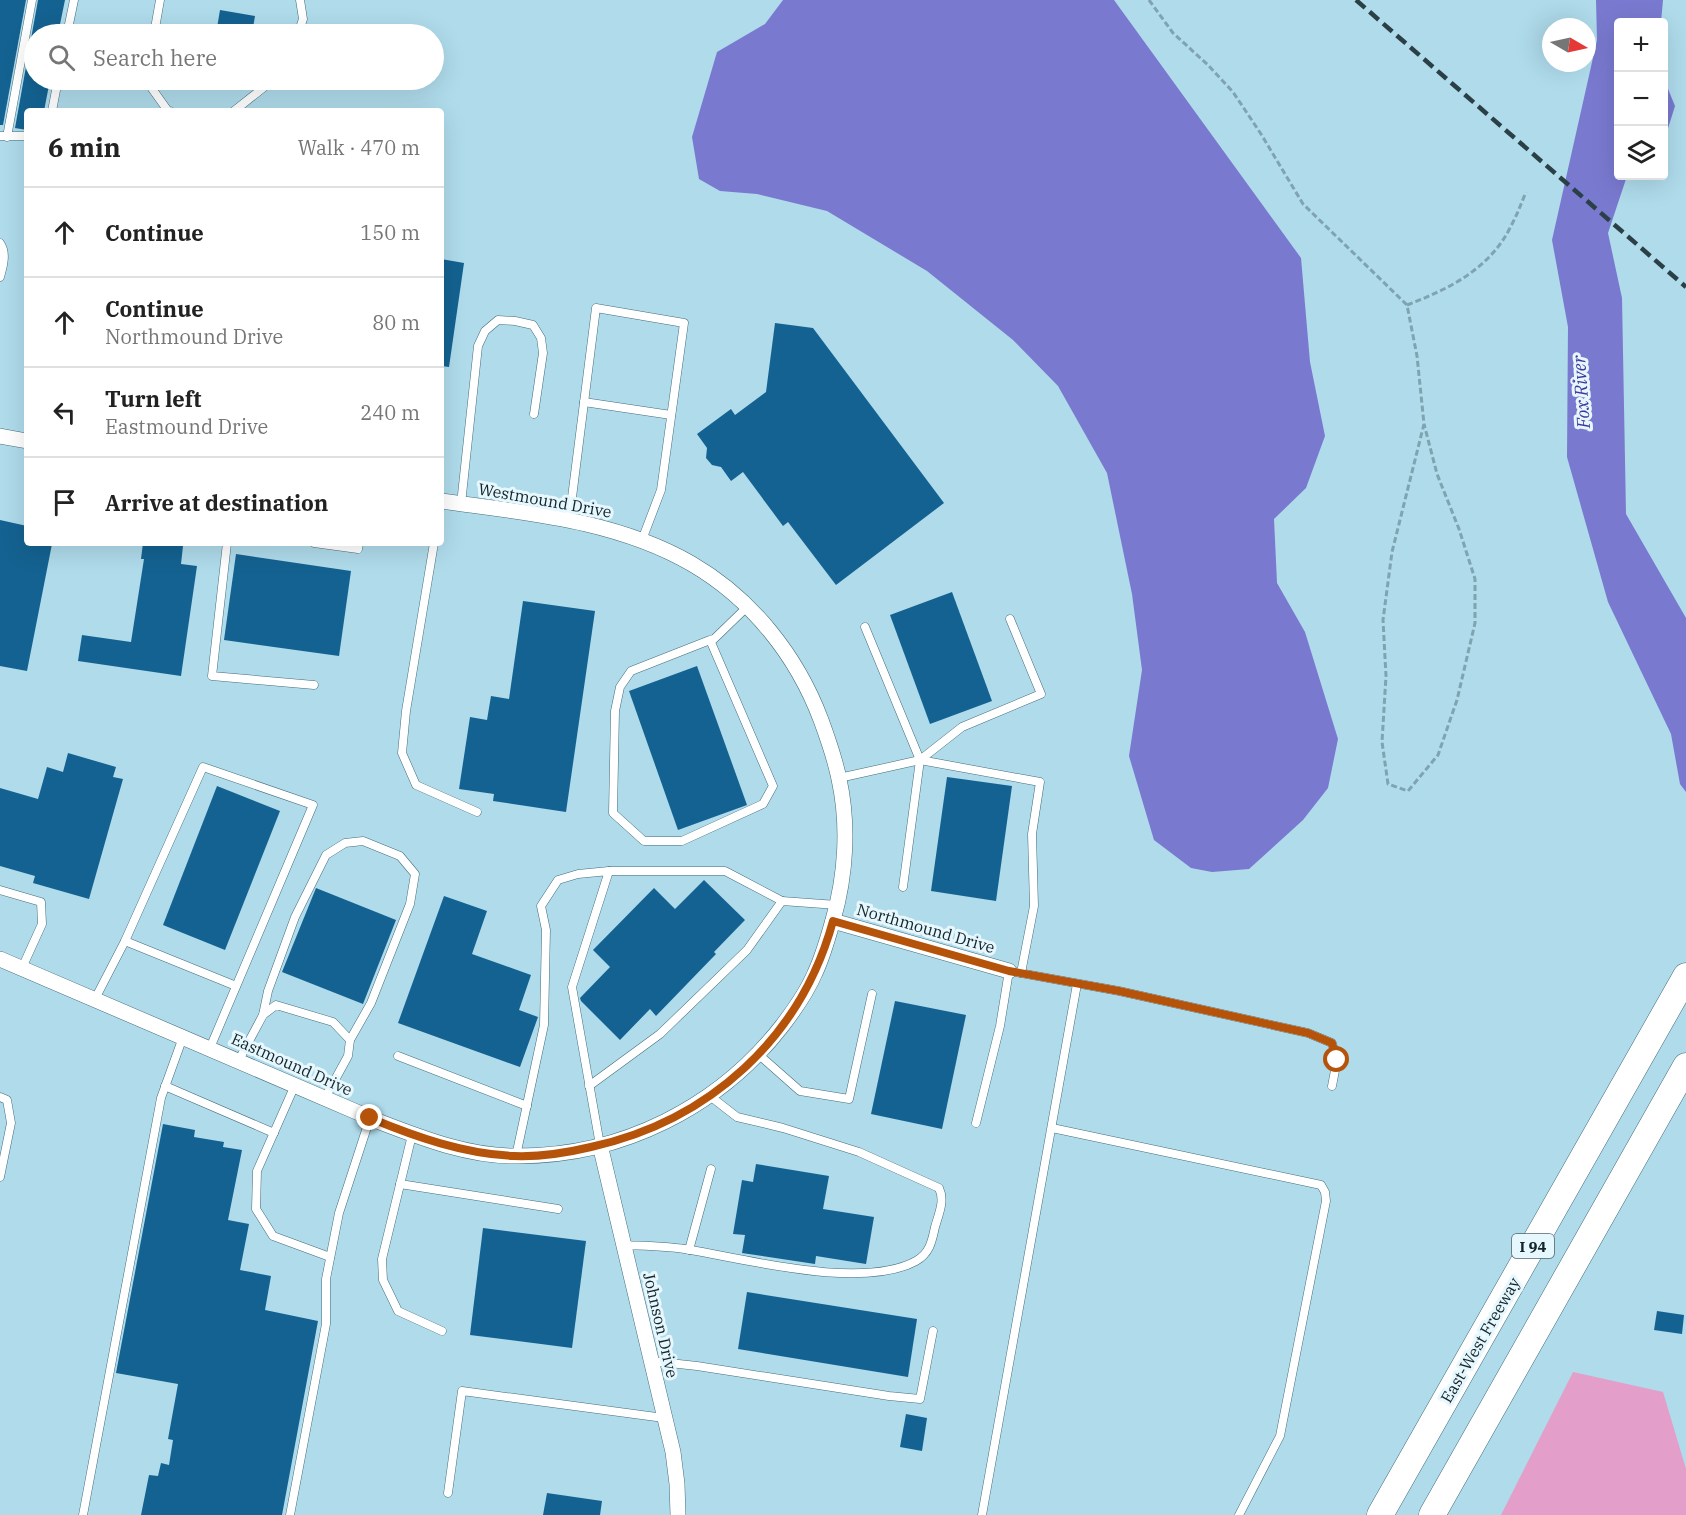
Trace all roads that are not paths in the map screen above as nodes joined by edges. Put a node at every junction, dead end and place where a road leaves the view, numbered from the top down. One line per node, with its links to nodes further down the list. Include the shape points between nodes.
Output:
1 (32, 0): 5 (lane)
2 (74, 0): 6 (lane)
3 (160, 0): 7 (lane)
4 (300, 0): 8 (lane)
5 (27, 24)
6 (70, 24)
7 (156, 24)
8 (301, 24)
9 (24, 38): 16 (lane)
10 (56, 90): 13 (lane)
11 (153, 90): 14 (lane)
12 (260, 90): 15 (lane)
13 (53, 108)
14 (166, 108)
15 (238, 108)
16 (3, 136): 17 (lane)
17 (24, 136)
18 (0, 243): 19 (lane, via 4,262)
19 (0, 277)
20 (584, 402): 22 (lane); 22 (lane, via 596,308 684,323); 27 (lane)
21 (534, 414): 26 (lane, via 543,353 541,338 533,326 498,320 485,331 478,346)
22 (671, 415): 28 (lane, via 661,490)
23 (0, 436): 24 (street)
24 (24, 440)
25 (444, 501): 26 (street, Westmound Drive)
26 (461, 504): 27 (street, Westmound Drive)
27 (569, 520): 28 (street, Westmound Drive)
28 (642, 540): 33 (street, Westmound Drive, via 695,566)
29 (227, 546): 37 (lane, via 212,676)
30 (336, 546): 31 (lane)
31 (358, 546)
32 (434, 546): 40 (lane, via 402,753 416,785)
33 (747, 607): 36 (lane); 39 (street, Westmound Drive, via 769,630 803,678)
34 (1010, 619): 38 (lane, via 1041,694 962,727)
35 (865, 627): 38 (lane)
36 (710, 640): 36 (lane, via 631,671 620,687 615,711 613,813 644,842 682,841 763,804 773,786)
37 (314, 685)
38 (920, 760): 39 (lane); 42 (lane); 50 (lane, via 1040,782 1032,834 1034,906)
39 (839, 778): 45 (street, Westmound Drive, via 845,843)
40 (477, 812)
41 (609, 871): 44 (lane, via 725,871); 66 (lane, via 572,987); 71 (lane, via 558,880 541,906 546,930 544,1025)
42 (903, 887)
43 (0, 890): 49 (lane, via 42,902 42,924)
44 (782, 900): 45 (lane); 66 (lane, via 747,950 668,1026)
45 (837, 905): 46 (street, Westmound Drive)
46 (833, 921): 50 (street, Northmound Drive); 60 (street, Eastmound Drive, via 806,991)
47 (125, 941): 53 (lane); 53 (lane, via 203,767 313,805); 55 (lane)
48 (0, 958): 49 (street, Eastmound Drive)
49 (22, 968): 55 (street, Eastmound Drive)
50 (1015, 972): 52 (lane); 73 (lane)
51 (1686, 976): 96 (highway, East-West Freeway / I 94)
52 (1077, 984): 67 (lane, via 1308,1033 1332,1043 1337,1060); 74 (lane)
53 (236, 986): 59 (lane)
54 (872, 994): 60 (lane, via 849,1099 800,1091)
55 (94, 999): 57 (street, Eastmound Drive)
56 (263, 1015): 58 (lane, via 276,1005 333,1022); 58 (lane, via 267,991 295,917 326,855 345,843 363,841 400,856 415,874 410,904 371,1003); 62 (lane)
57 (183, 1037): 59 (street, Eastmound Drive); 65 (lane)
58 (350, 1041): 70 (lane, via 348,1056)
59 (210, 1048): 62 (street, Eastmound Drive)
60 (758, 1053): 68 (street, Eastmound Drive)
61 (398, 1056): 71 (lane)
62 (239, 1060): 64 (street, Eastmound Drive)
63 (1686, 1066): 97 (highway, I 94)
64 (295, 1085): 70 (street, Eastmound Drive); 75 (lane)
65 (165, 1086): 75 (lane); 91 (lane)
66 (589, 1086): 77 (lane)
67 (1332, 1086)
68 (710, 1096): 77 (street, Eastmound Drive, via 673,1119); 84 (lane, via 737,1117 859,1152 939,1188 943,1197 930,1248 917,1261 893,1269 867,1273 808,1270)
69 (0, 1097): 80 (lane, via 8,1100 11,1123)
70 (325, 1098): 72 (street, Eastmound Drive)
71 (527, 1106): 78 (lane)
72 (370, 1118): 76 (street, Eastmound Drive); 85 (lane, via 339,1213)
73 (976, 1123)
74 (1052, 1128): 94 (lane); 95 (lane, via 1321,1185 1325,1192 1280,1436)
75 (274, 1133): 85 (lane, via 257,1171 256,1209 273,1236)
76 (412, 1135): 78 (street, Eastmound Drive, via 455,1148); 81 (lane)
77 (600, 1145): 78 (street, Eastmound Drive); 83 (street, Johnson Drive)
78 (516, 1156)
79 (711, 1169): 84 (lane)
80 (0, 1177)
81 (400, 1184): 82 (lane); 86 (lane, via 382,1259 383,1280 398,1311)
82 (558, 1209)
83 (623, 1245): 84 (lane); 88 (street, Johnson Drive)
84 (689, 1250)
85 (330, 1257): 92 (lane, via 326,1324)
86 (442, 1331)
87 (933, 1331): 88 (lane, via 920,1399)
88 (651, 1361): 89 (street, Johnson Drive)
89 (664, 1418): 90 (lane, via 462,1391); 93 (street, Johnson Drive, via 677,1484)
90 (448, 1493)
91 (83, 1515)
92 (290, 1515)
93 (678, 1515)
94 (982, 1515)
95 (1239, 1515)
96 (1380, 1515)
97 (1431, 1515)

